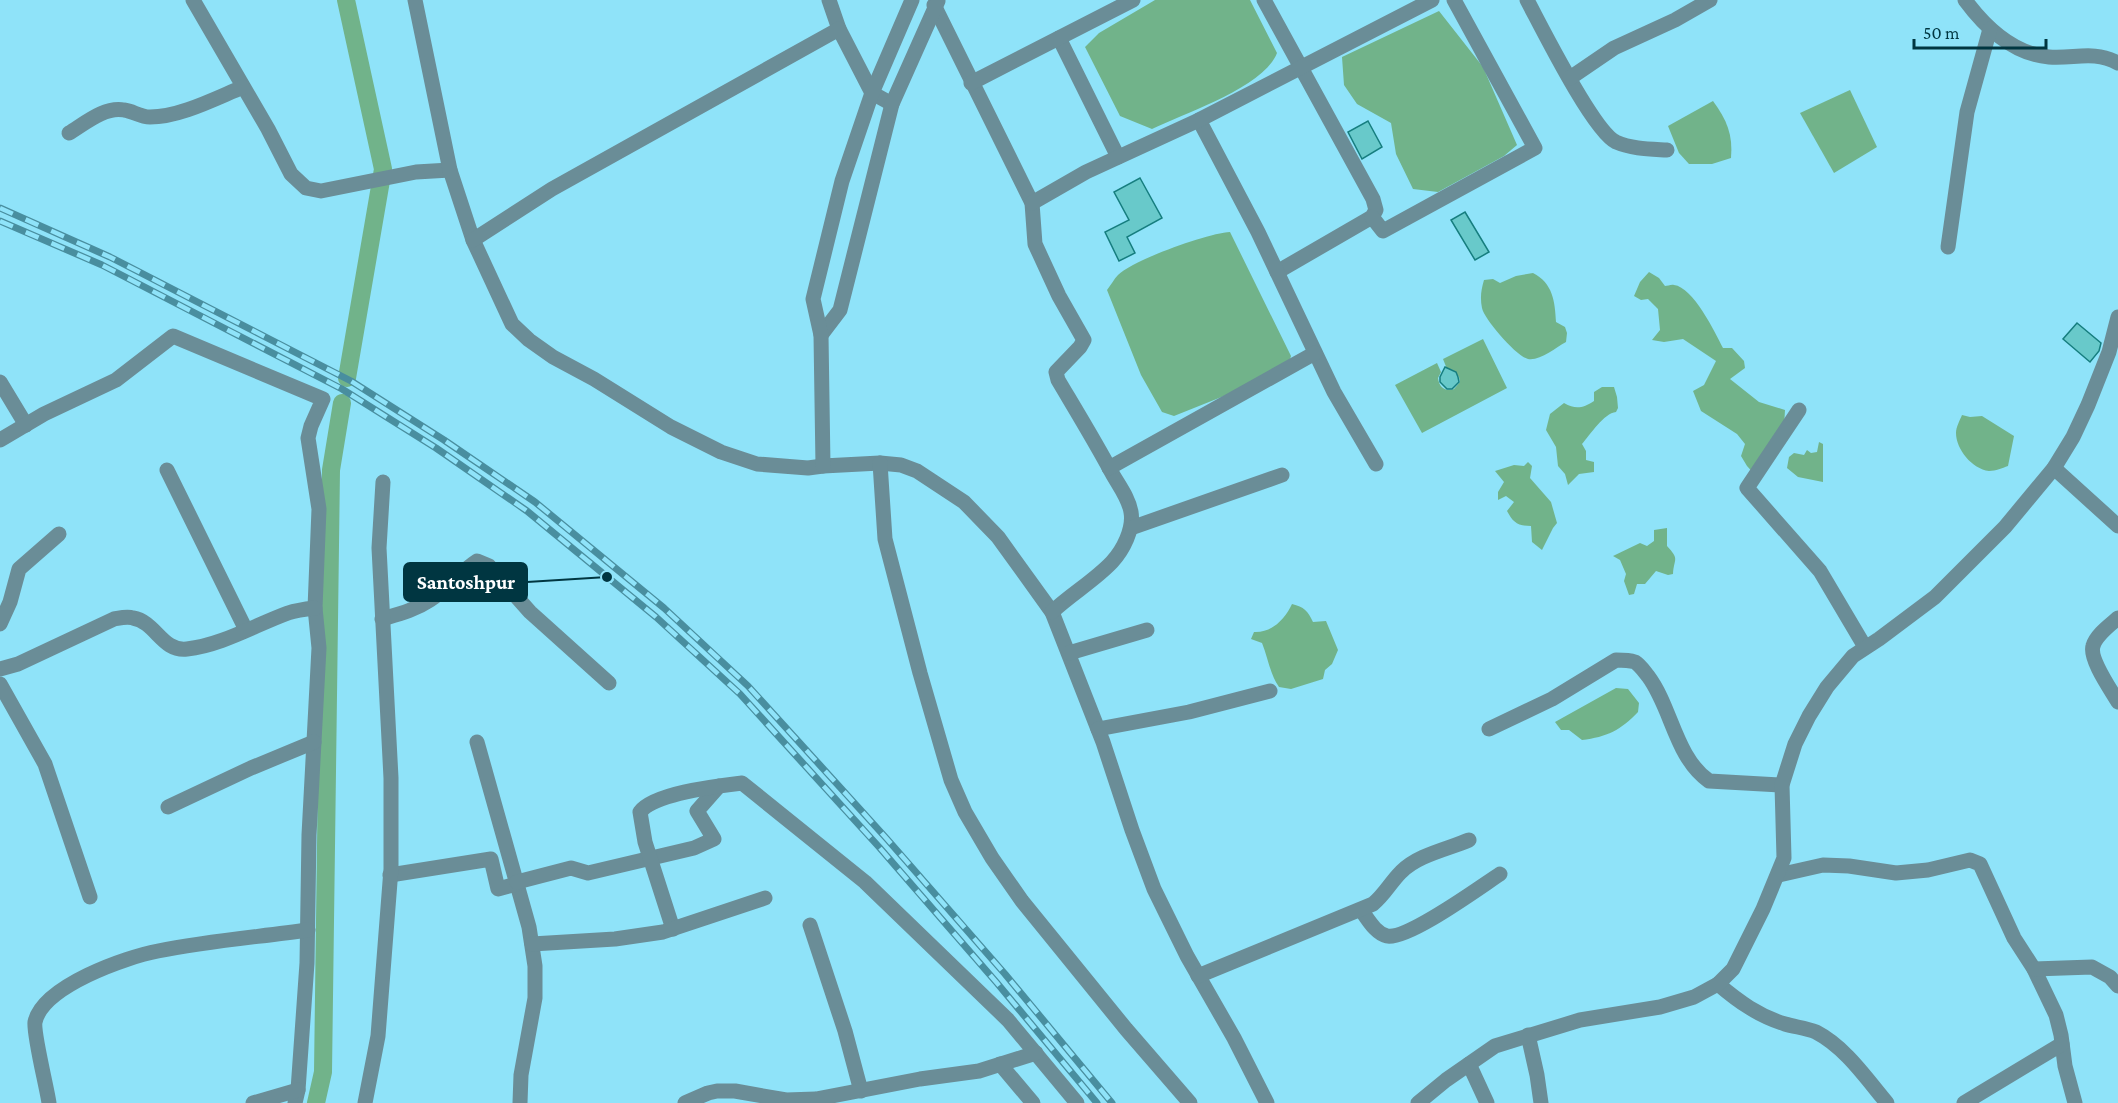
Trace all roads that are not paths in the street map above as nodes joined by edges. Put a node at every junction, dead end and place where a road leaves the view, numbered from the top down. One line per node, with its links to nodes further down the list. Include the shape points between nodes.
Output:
1 (193, 0): 20 (street)
2 (415, 0): 27 (street)
3 (828, 0): 14 (street)
4 (912, 0): 21 (street)
5 (1133, 0): 15 (street)
6 (1264, 0): 17 (street)
7 (1432, 0): 17 (street)
8 (1454, 0): 29 (street, via 1535,148 1383,231)
9 (1527, 0): 18 (street)
10 (1710, 0): 18 (street, via 1614,48)
11 (1965, 0): 13 (street)
12 (936, 3): 19 (street); 22 (street)
13 (1990, 28): 16 (street, via 2027,52 2048,57 2102,56); 31 (street, via 1967,112)
14 (838, 29): 21 (street); 30 (street, via 552,189)
15 (1059, 38): 19 (street); 26 (street)
16 (2118, 63)
17 (1300, 67): 23 (street); 29 (street, via 1373,199 1376,210)
18 (1570, 78): 25 (street, via 1602,130 1614,141 1631,147)
19 (971, 83): 28 (street)
20 (243, 87): 24 (street, via 165,115 149,117 114,109); 27 (street, via 291,174 306,188 321,192 416,172)
21 (872, 93): 22 (street); 34 (street, via 842,181 813,299)
22 (892, 104): 34 (street, via 840,310)
23 (1199, 120): 26 (street); 32 (street)
24 (69, 133)
25 (1667, 150)
26 (1118, 157): 28 (street)
27 (450, 170): 30 (street)
28 (1032, 203): 43 (street, via 1035,244 1084,340 1056,372 1058,380)
29 (1372, 217): 32 (street)
30 (473, 240): 42 (street, via 512,324 553,357 721,452 757,464)
31 (1948, 247)
32 (1277, 272): 35 (street)
33 (2118, 317): 44 (street, via 2088,405)
34 (821, 335): 42 (street)
35 (1315, 353): 41 (street); 43 (street)
36 (0, 382): 38 (street)
37 (1799, 410): 58 (street, via 1747,488 1820,571)
38 (26, 425): 39 (street); 51 (street, via 116,380 173,336 323,399 308,438 319,509)
39 (0, 440)
40 (880, 463): 42 (street); 52 (street, via 916,471 964,502 998,537); 104 (street, via 885,539 951,780 965,812 1022,901)
41 (1376, 464)
42 (823, 466)
43 (1110, 468): 49 (street, via 1126,498)
44 (2054, 468): 48 (street); 58 (street, via 2005,526 1935,597)
45 (167, 470): 56 (street)
46 (1282, 474): 49 (street)
47 (383, 482): 54 (street, via 379,548)
48 (2118, 526)
49 (1131, 528): 52 (street, via 1113,561)
50 (59, 534): 55 (street, via 20,569)
51 (315, 608): 56 (street, via 290,612); 67 (street, via 319,648)
52 (1052, 612): 59 (street)
53 (2118, 618): 64 (street, via 2098,637 2092,655)
54 (382, 619): 61 (street, via 414,610 477,561 483,562 530,612); 75 (street, via 390,778)
55 (0, 624)
56 (246, 630): 60 (street, via 185,649 169,646 141,621 131,617 114,619)
57 (1146, 630): 59 (street)
58 (1865, 647): 69 (street, via 1833,679 1809,716)
59 (1069, 653): 65 (street)
60 (0, 669)
61 (609, 683)
62 (0, 686): 78 (street, via 45,764)
63 (1270, 691): 65 (street, via 1189,712)
64 (2118, 702)
65 (1098, 729): 86 (street, via 1154,889)
66 (1489, 729): 69 (street, via 1552,699 1616,660 1626,660 1634,662 1651,681 1691,764 1702,776 1709,781)
67 (314, 742): 71 (street); 83 (street)
68 (477, 742): 77 (street)
69 (1782, 784): 76 (street, via 1784,858)
70 (719, 786): 73 (street, via 696,788 643,807 640,817); 73 (street, via 697,811 714,839); 91 (street, via 742,783 865,882 1008,1020)
71 (168, 807)
72 (1469, 840): 80 (street, via 1413,862 1402,870 1384,896)
73 (650, 858): 77 (street, via 588,873 571,868); 82 (street)
74 (1500, 874): 80 (street, via 1434,918 1402,933 1380,933)
75 (390, 875): 77 (street, via 491,858 498,889); 99 (street, via 378,1036)
76 (1779, 875): 85 (street, via 1823,865 1905,872 1975,861 1984,870 2014,938); 87 (street, via 1738,961)
77 (517, 883): 84 (street)
78 (90, 897)
79 (765, 898): 82 (street)
80 (1362, 910): 86 (street)
81 (810, 925): 94 (street)
82 (673, 929): 84 (street, via 615,939)
83 (308, 930): 95 (street); 97 (street, via 157,951 131,958 57,993 34,1024)
84 (532, 944): 100 (street, via 535,998)
85 (2034, 969): 88 (street, via 2092,967); 90 (street, via 2056,1015)
86 (1198, 975): 105 (street)
87 (1718, 984): 89 (street, via 1694,997 1660,1007 1580,1020); 109 (street, via 1754,1012 1815,1032 1834,1044)
88 (2118, 986)
89 (1528, 1035): 93 (street, via 1495,1046); 108 (street)
90 (2062, 1044): 110 (street); 111 (street)
91 (1036, 1053): 92 (street); 103 (street)
92 (1000, 1064): 94 (street); 102 (street)
93 (1470, 1064): 106 (street); 107 (street)
94 (861, 1091): 96 (street, via 816,1099)
95 (296, 1097): 98 (street)
96 (774, 1100): 101 (street, via 717,1091)
97 (49, 1103)
98 (253, 1103)
99 (365, 1103)
100 (520, 1103)
101 (685, 1103)
102 (1033, 1103)
103 (1077, 1103)
104 (1190, 1103)
105 (1267, 1103)
106 (1418, 1103)
107 (1487, 1103)
108 (1541, 1103)
109 (1887, 1103)
110 (1964, 1103)
111 (2075, 1103)

